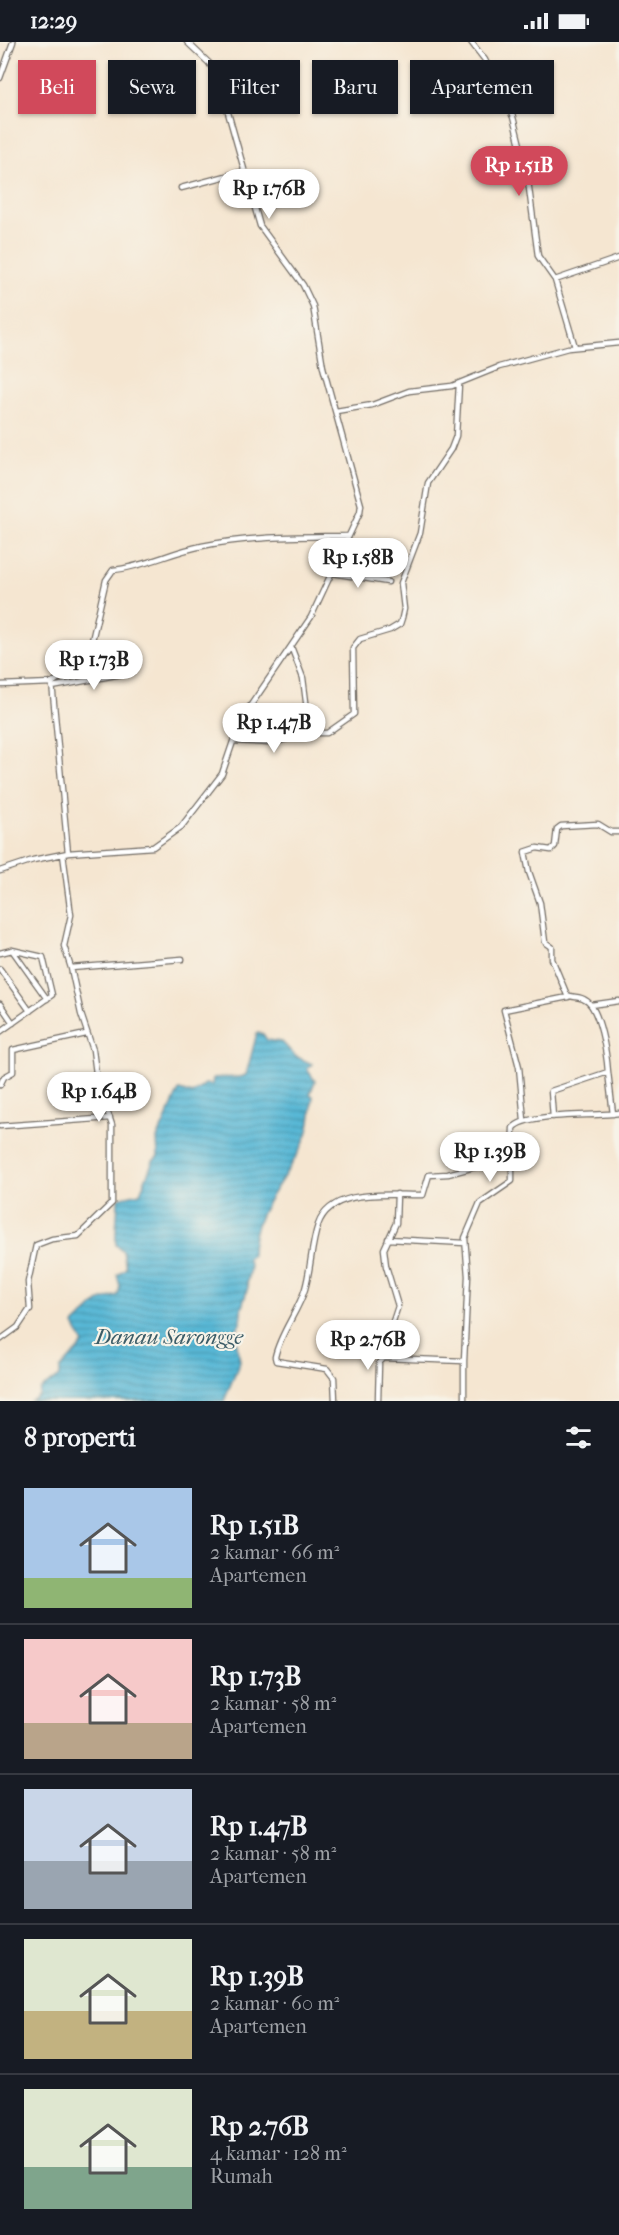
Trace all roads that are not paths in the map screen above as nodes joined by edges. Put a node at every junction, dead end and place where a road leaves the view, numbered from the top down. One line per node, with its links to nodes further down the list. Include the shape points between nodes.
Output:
1 (13, 42): 4 (street)
2 (188, 42): 5 (street, via 218,77)
3 (471, 42): 8 (street, via 513,117 527,173 538,256)
4 (0, 78)
5 (245, 171): 6 (street); 12 (street, via 262,231 303,285 313,306 323,367)
6 (181, 188)
7 (619, 258): 8 (street)
8 (555, 280): 10 (street)
9 (619, 343): 10 (street)
10 (575, 347): 11 (street, via 498,367)
11 (459, 384): 12 (street, via 410,391 372,405); 20 (street, via 456,436 428,483 420,533 401,583 404,609 400,624 369,634 355,644 354,714 330,731)
12 (336, 411): 13 (street, via 361,505)
13 (346, 536): 14 (street); 19 (street, via 254,537 196,547 138,567 112,570 106,580 88,658)
14 (332, 573): 15 (street); 16 (street)
15 (388, 582)
16 (292, 648): 20 (street, via 303,678); 21 (street, via 246,712)
17 (132, 672): 19 (street)
18 (0, 685): 19 (street)
19 (52, 685): 23 (street)
20 (310, 733): 21 (street, via 270,743)
21 (234, 741): 23 (street, via 220,778 181,827 159,845)
22 (619, 832): 31 (street, via 598,824 561,826 551,850 537,848 525,852 540,903 545,942 552,946 552,959)
23 (65, 853): 25 (street); 29 (street, via 71,915 64,942)
24 (0, 864): 25 (street)
25 (1, 870)
26 (12, 950): 27 (street); 32 (street); 32 (street, via 43,957 52,995)
27 (0, 953)
28 (182, 959): 29 (street)
29 (71, 968): 39 (street)
30 (0, 969): 36 (street)
31 (568, 997): 35 (street, via 583,999); 45 (street, via 504,1010 519,1067)
32 (47, 999): 36 (street)
33 (619, 1001): 35 (street)
34 (0, 1004): 37 (street)
35 (591, 1005): 40 (street, via 604,1042)
36 (30, 1011): 37 (street)
37 (13, 1023): 38 (street)
38 (0, 1032)
39 (86, 1034): 41 (street, via 12,1050 13,1072); 44 (street)
40 (608, 1072): 42 (street); 43 (street, via 551,1091)
41 (0, 1085)
42 (616, 1113): 43 (street)
43 (554, 1117): 45 (street)
44 (110, 1118): 46 (street); 51 (street, via 112,1203 78,1236 36,1245 28,1282 30,1309 18,1327)
45 (524, 1119): 47 (street, via 513,1128)
46 (0, 1126)
47 (512, 1157): 48 (street, via 448,1174 429,1175 423,1195); 50 (street, via 512,1181 480,1203)
48 (397, 1194): 49 (street, via 398,1215); 54 (street, via 347,1200 323,1215 304,1291 276,1352 276,1361 330,1371)
49 (388, 1239): 50 (street); 52 (street, via 384,1249 386,1266 398,1306 382,1350)
50 (465, 1243): 53 (street, via 468,1276)
51 (0, 1340)
52 (384, 1358): 53 (street); 55 (street, via 379,1363)
53 (464, 1361): 56 (street)
54 (335, 1401)
55 (378, 1401)
56 (464, 1401)

